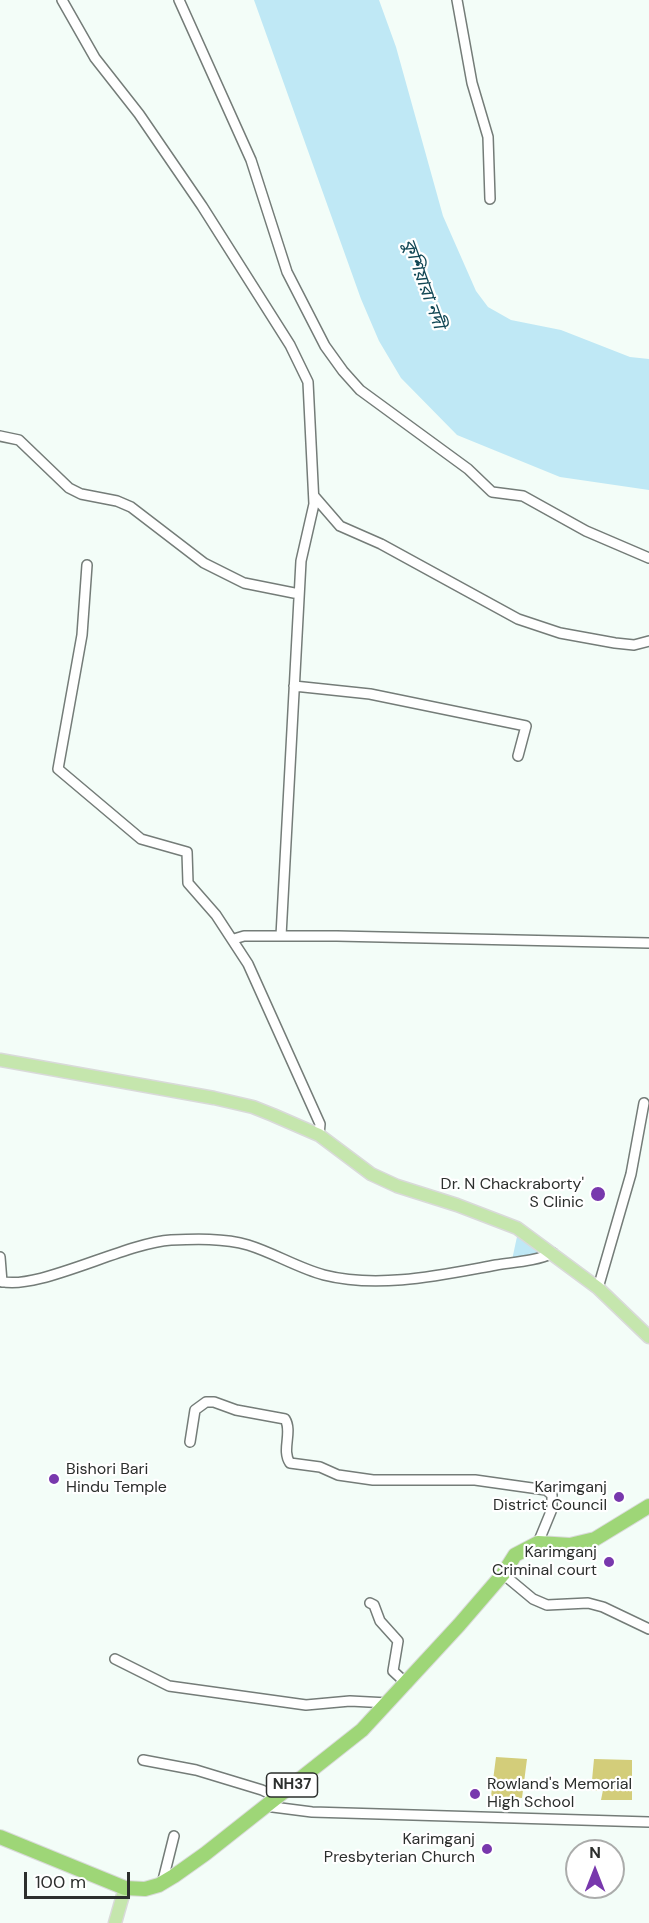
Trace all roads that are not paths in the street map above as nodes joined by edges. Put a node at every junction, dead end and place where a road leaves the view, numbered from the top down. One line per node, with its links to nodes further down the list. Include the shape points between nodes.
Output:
1 (62, 0): 6 (street, via 95,58 202,206 290,345 308,382)
2 (179, 0): 7 (street, via 251,160 287,272 325,346 343,371 360,390 468,469 492,492 523,496 586,531)
3 (458, 0): 4 (street, via 472,83 488,137)
4 (490, 199)
5 (0, 436): 9 (street, via 19,440 69,488 131,507 204,563 244,584)
6 (314, 496): 9 (street, via 301,561); 10 (street, via 340,526 381,544 518,619 560,633 615,643 634,645)
7 (649, 558)
8 (87, 565): 14 (street, via 82,635 58,770 141,839 187,852 188,883)
9 (299, 594): 11 (street)
10 (649, 641)
11 (294, 686): 12 (street, via 370,694 526,726); 13 (street)
12 (518, 756)
13 (280, 936): 14 (street); 15 (street)
14 (234, 939): 18 (street, via 320,1124)
15 (649, 942)
16 (0, 1060): 18 (main road, via 254,1107)
17 (644, 1103): 22 (street, via 631,1174)
18 (319, 1135): 19 (main road, via 371,1174 508,1224)
19 (553, 1253): 21 (street, via 425,1278 352,1280 323,1275 246,1245 169,1240 129,1248 11,1285); 22 (main road)
20 (0, 1257): 21 (street)
21 (1, 1281)
22 (598, 1288): 23 (main road)
23 (649, 1336)
24 (190, 1442): 26 (street, via 195,1410 206,1402 214,1402 285,1419 286,1458 290,1463 320,1467 338,1476 475,1480 546,1491 552,1495 552,1509)
25 (649, 1506): 26 (highway, via 595,1539 570,1545)
26 (538, 1543): 27 (highway, NH37, via 515,1555)
27 (503, 1574): 29 (street, via 533,1599 547,1605 603,1606); 31 (highway, NH37)
28 (370, 1604): 31 (street, via 398,1641 393,1671)
29 (649, 1629)
30 (115, 1659): 32 (street, via 170,1686 306,1706 350,1701)
31 (407, 1684): 32 (highway, NH37)
32 (388, 1703): 34 (highway, NH37, via 362,1730)
33 (143, 1760): 34 (street, via 196,1770 262,1790 270,1794)
34 (269, 1803): 35 (street, via 312,1812); 38 (highway, NH37)
35 (649, 1822)
36 (174, 1836): 38 (street)
37 (0, 1837): 39 (highway, NH37)
38 (162, 1884): 39 (highway, NH37, via 145,1889)
39 (125, 1888): 40 (main road)
40 (115, 1923)

